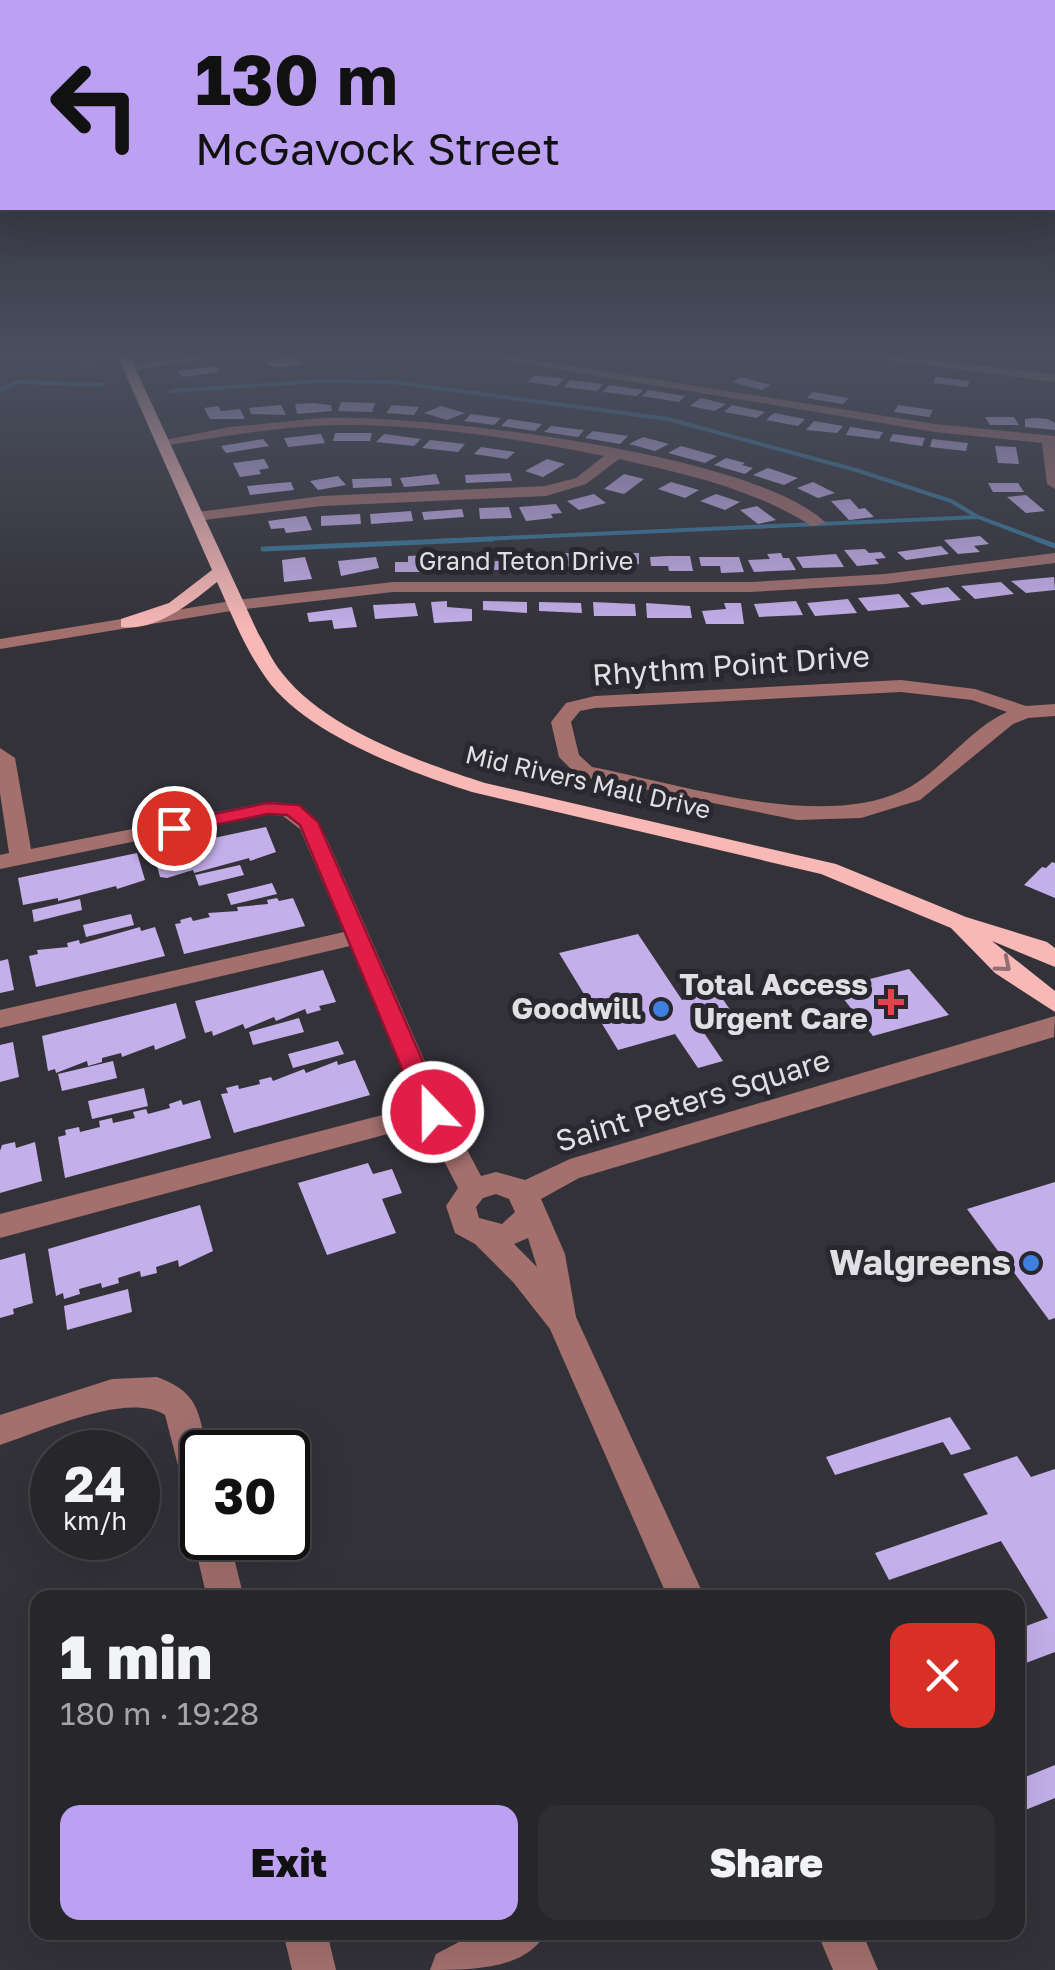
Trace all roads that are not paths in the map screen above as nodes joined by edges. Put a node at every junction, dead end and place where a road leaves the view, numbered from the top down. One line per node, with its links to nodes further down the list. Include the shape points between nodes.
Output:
1 (165, 449): 6 (main road, Mid Rivers Mall Drive)
2 (570, 449): 4 (street)
3 (1053, 449): 5 (street)
4 (614, 455): 6 (street, via 581,481 546,491); 7 (street, via 773,495)
5 (1055, 484)
6 (196, 516): 9 (main road, Mid Rivers Mall Drive)
7 (818, 523)
8 (1055, 558): 10 (street, Grand Teton Drive, via 816,584 436,585)
9 (221, 570): 10 (main road, Mid Rivers Mall Drive); 11 (main road, via 175,608)
10 (237, 605): 11 (street, Grand Teton Drive); 17 (main road, Mid Rivers Mall Drive, via 264,663 293,695 399,759 479,788 828,869)
11 (128, 623): 12 (street, Grand Teton Drive)
12 (0, 644)
13 (1024, 702): 13 (street, Rhythm Point Drive, via 883,686 595,702 573,708 560,722 568,757 585,772 824,816 874,810 912,796); 14 (street, Rhythm Point Drive)
14 (1055, 710)
15 (0, 754): 16 (street)
16 (11, 860): 18 (street, via 268,808 292,809 308,822)
17 (958, 922): 19 (main road, Mid Rivers Mall Drive); 20 (main road, Mid Rivers Mall Drive, one-way to 20, via 1004,967)
18 (357, 937): 21 (street); 23 (street)
19 (1055, 959)
20 (1055, 1003)
21 (0, 1019)
22 (1055, 1025): 25 (street, Saint Peters Square, via 570,1170)
23 (433, 1112): 24 (street); 26 (street)
24 (473, 1189): 25 (street, via 496,1182); 27 (street, via 462,1219)
25 (527, 1200): 27 (street, via 528,1219 518,1230); 28 (street, via 550,1254)
26 (0, 1226)
27 (486, 1236): 28 (street)
28 (562, 1322): 33 (street)
29 (0, 1430): 30 (street, via 112,1394 157,1392 180,1406)
30 (186, 1430)
31 (217, 1560): 32 (street)
32 (224, 1590)
33 (683, 1590)
34 (308, 1940): 37 (street)
35 (509, 1940): 38 (street)
36 (843, 1940): 39 (street)
37 (314, 1970)
38 (452, 1970)
39 (856, 1970)

